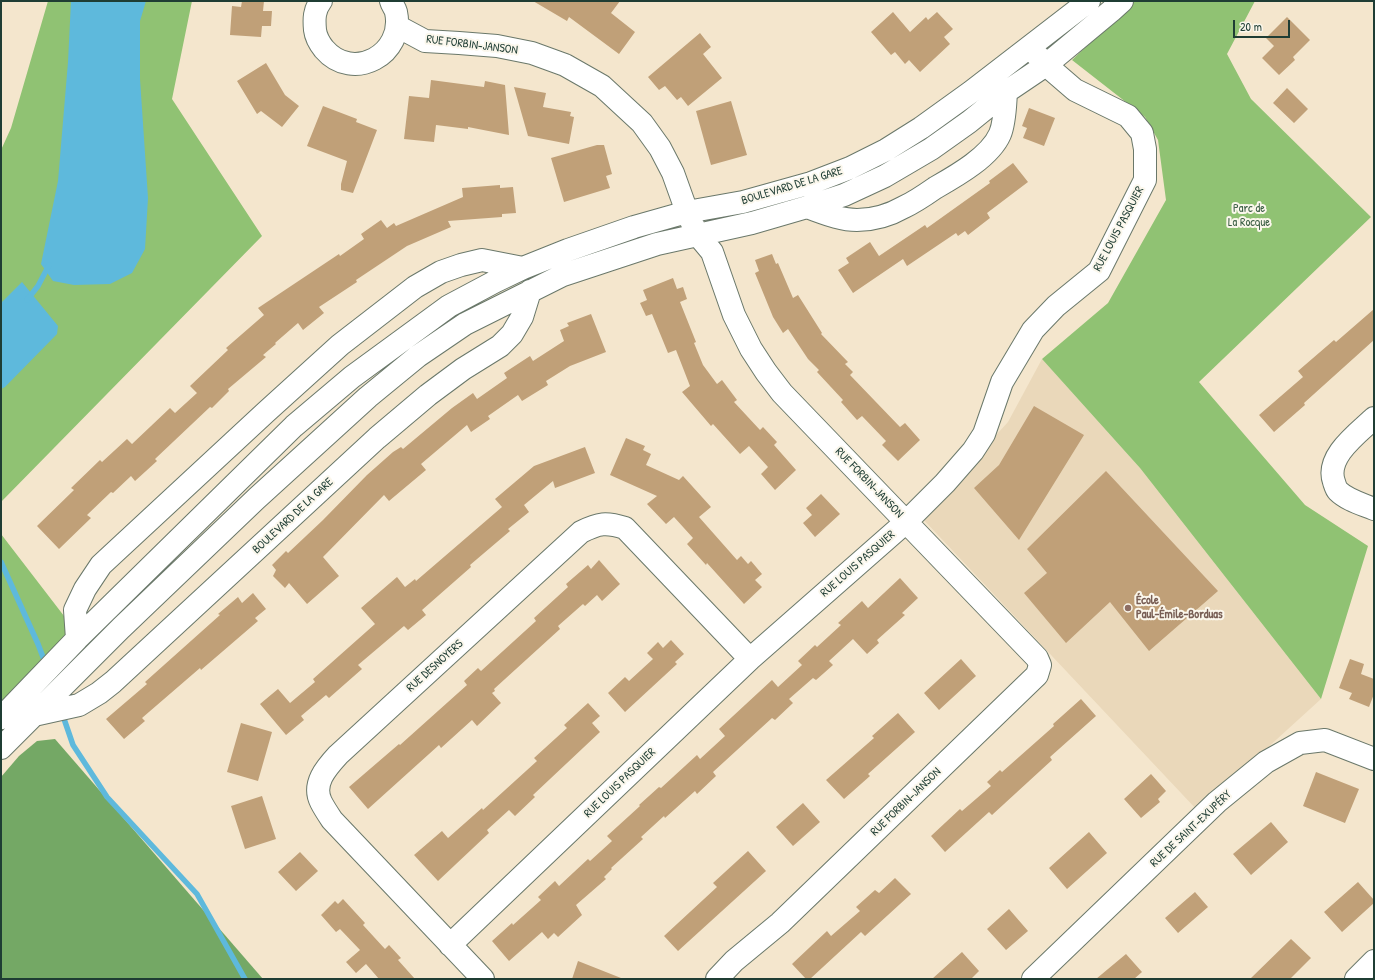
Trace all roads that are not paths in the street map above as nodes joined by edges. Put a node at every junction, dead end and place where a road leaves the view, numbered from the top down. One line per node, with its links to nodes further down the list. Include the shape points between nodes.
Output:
1 (321, 1): 5 (street, via 314,19 315,34 329,55 339,61 367,63 383,54 392,43)
2 (391, 1): 5 (street, via 396,12)
3 (1089, 1): 6 (street, BOULEVARD DE LA GARE)
4 (1122, 1): 7 (street, BOULEVARD DE LA GARE)
5 (397, 26): 10 (street, RUE FORBIN-JANSON, via 426,42 498,46 532,53 565,65 602,86 642,123 660,148 673,173)
6 (1030, 47): 7 (street, RUE LOUIS PASQUIER); 10 (street, BOULEVARD DE LA GARE, via 922,128 850,168 811,183 743,202)
7 (1046, 65): 8 (street, BOULEVARD DE LA GARE); 16 (street, RUE LOUIS PASQUIER, via 1075,90 1128,116 1142,133 1145,149 1144,180 1099,271 1056,306 1033,330 1002,382 984,434 973,452)
8 (1006, 92): 9 (street, BOULEVARD DE LA GARE, via 969,122 885,176 844,195); 9 (street, BOULEVARD DE LA GARE, via 1000,135 989,149 971,167 904,208 878,217 858,220 840,218)
9 (807, 207): 11 (street, BOULEVARD DE LA GARE)
10 (687, 212): 11 (street, RUE FORBIN-JANSON); 12 (street, BOULEVARD DE LA GARE, via 568,250)
11 (697, 234): 13 (street, BOULEVARD DE LA GARE, via 657,244 563,275); 16 (street, RUE FORBIN-JANSON, via 712,252 734,315 766,372 782,393)
12 (523, 268): 17 (street, BOULEVARD DE LA GARE, via 449,306 352,377 294,426); 17 (street, via 482,260 440,272 416,287 340,345 101,565 84,588 75,610)
13 (530, 291): 19 (street, BOULEVARD DE LA GARE, via 465,324 418,356 368,397 257,498); 19 (street, BOULEVARD DE LA GARE, via 522,317 512,334 500,346 428,395 377,438 113,682 79,705)
14 (1374, 418): 15 (street, via 1349,441 1336,457 1332,468 1332,478 1337,490)
15 (1374, 509)
16 (906, 522): 18 (street, RUE LOUIS PASQUIER); 26 (street, RUE FORBIN-JANSON, via 1037,658 1040,665 1037,675 780,924)
17 (77, 639): 20 (street, BOULEVARD DE LA GARE)
18 (750, 659): 23 (street, RUE LOUIS PASQUIER); 23 (street, RUE DESNOYERS, via 625,528 611,523 595,525 582,532 338,755 325,769 318,786 320,800 332,820)
19 (34, 715): 21 (street, BOULEVARD DE LA GARE)
20 (1, 718)
21 (1, 748)
22 (1374, 759): 27 (street, RUE DE SAINT-EXUPÉRY, via 1325,740 1300,743 1266,762 1217,802)
23 (450, 945): 25 (street, RUE DESNOYERS)
24 (1374, 961): 28 (street)
25 (483, 979)
26 (717, 979)
27 (1033, 979)
28 (1356, 979)

